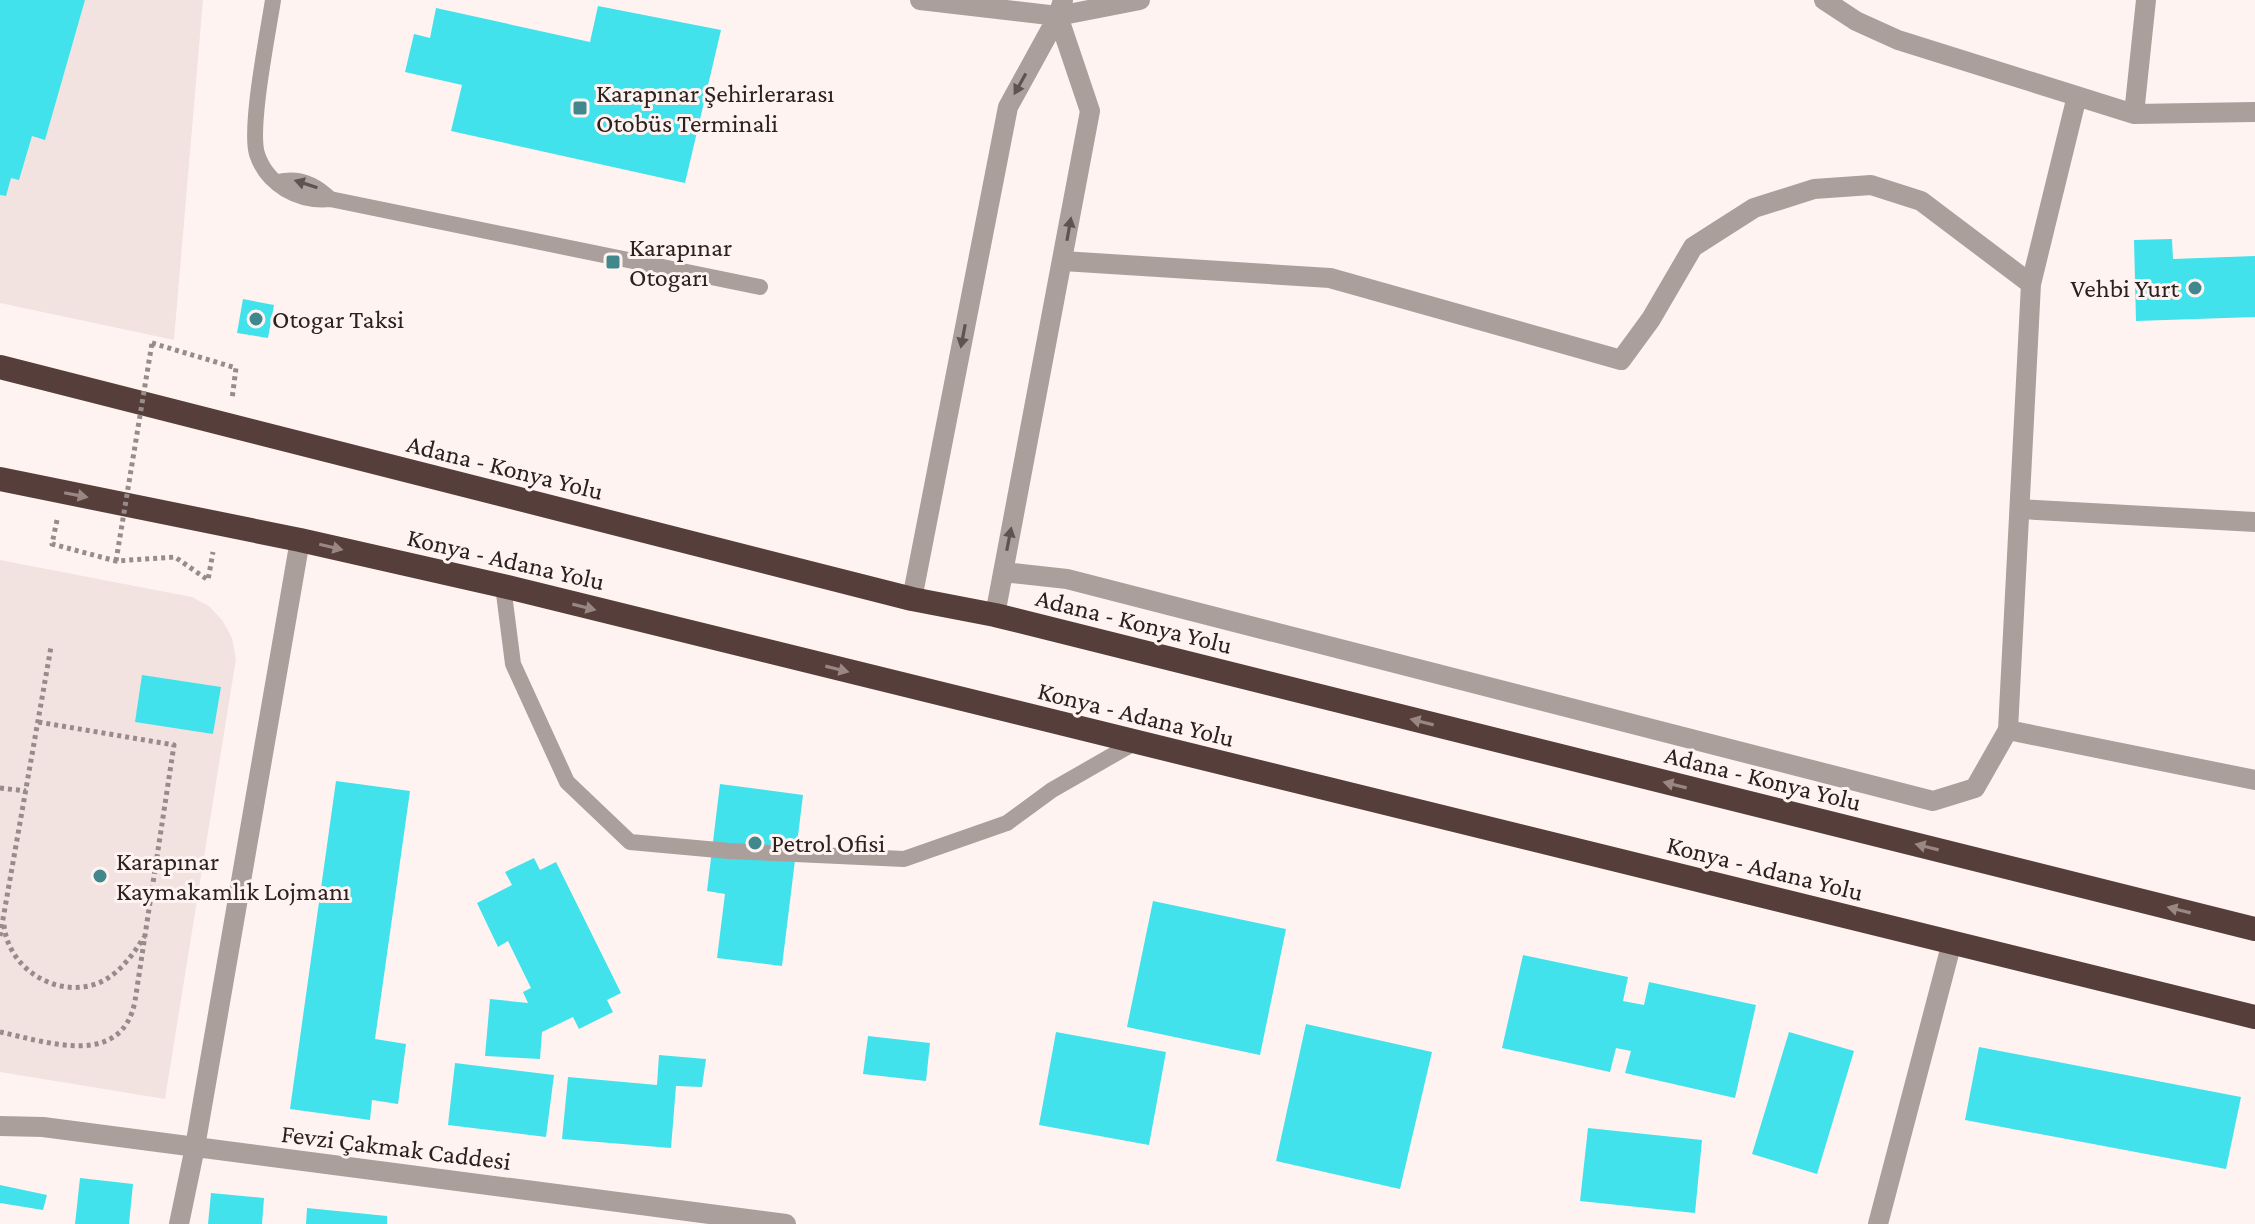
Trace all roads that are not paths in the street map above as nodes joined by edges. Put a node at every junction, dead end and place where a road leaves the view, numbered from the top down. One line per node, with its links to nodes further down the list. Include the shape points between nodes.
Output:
1 (273, 0): 12 (lane, via 255,141 261,163 286,192)
2 (920, 0): 6 (street)
3 (1140, 0): 6 (street)
4 (1824, 0): 7 (street, via 1898,40)
5 (2146, 0): 9 (street)
6 (1060, 8): 10 (street, one-way to 6, via 1090,111); 20 (street, one-way to 20, via 1008,107)
7 (2077, 96): 9 (street); 11 (street)
8 (2255, 112): 9 (street)
9 (2134, 114)
10 (1063, 261): 11 (street, via 1330,278 1621,360 1693,247 1754,208 1814,189 1871,185 1921,201); 18 (street, one-way to 10)
11 (2031, 284): 15 (street)
12 (760, 287)
13 (0, 367): 20 (highway, Adana - Konya Yolu)
14 (0, 479): 17 (highway, Konya - Adana Yolu, one-way to 17)
15 (2020, 509): 16 (street); 22 (street)
16 (2255, 522)
17 (300, 540): 19 (highway, Konya - Adana Yolu, one-way to 19); 29 (street)
18 (1003, 572): 21 (street); 22 (street, via 1067,579 1933,801 1975,788)
19 (503, 586): 23 (highway, Konya - Adana Yolu, one-way to 23); 23 (lane, via 513,664 567,782 630,842 904,859 1007,823)
20 (912, 599): 21 (highway, Adana - Konya Yolu)
21 (995, 615): 25 (highway, Adana - Konya Yolu, one-way to 21)
22 (2008, 730): 24 (street)
23 (1134, 743): 26 (highway, Konya - Adana Yolu)
24 (2255, 780)
25 (2255, 929)
26 (1952, 942): 27 (highway, Konya - Adana Yolu); 33 (street)
27 (2255, 1017)
28 (0, 1126): 29 (street, Fevzi Çakmak Caddesi)
29 (195, 1147): 30 (street, Fevzi Çakmak Caddesi); 31 (street)
30 (653, 1216): 32 (street, Fevzi Çakmak Caddesi)
31 (179, 1224)
32 (786, 1224)
33 (1878, 1224)

